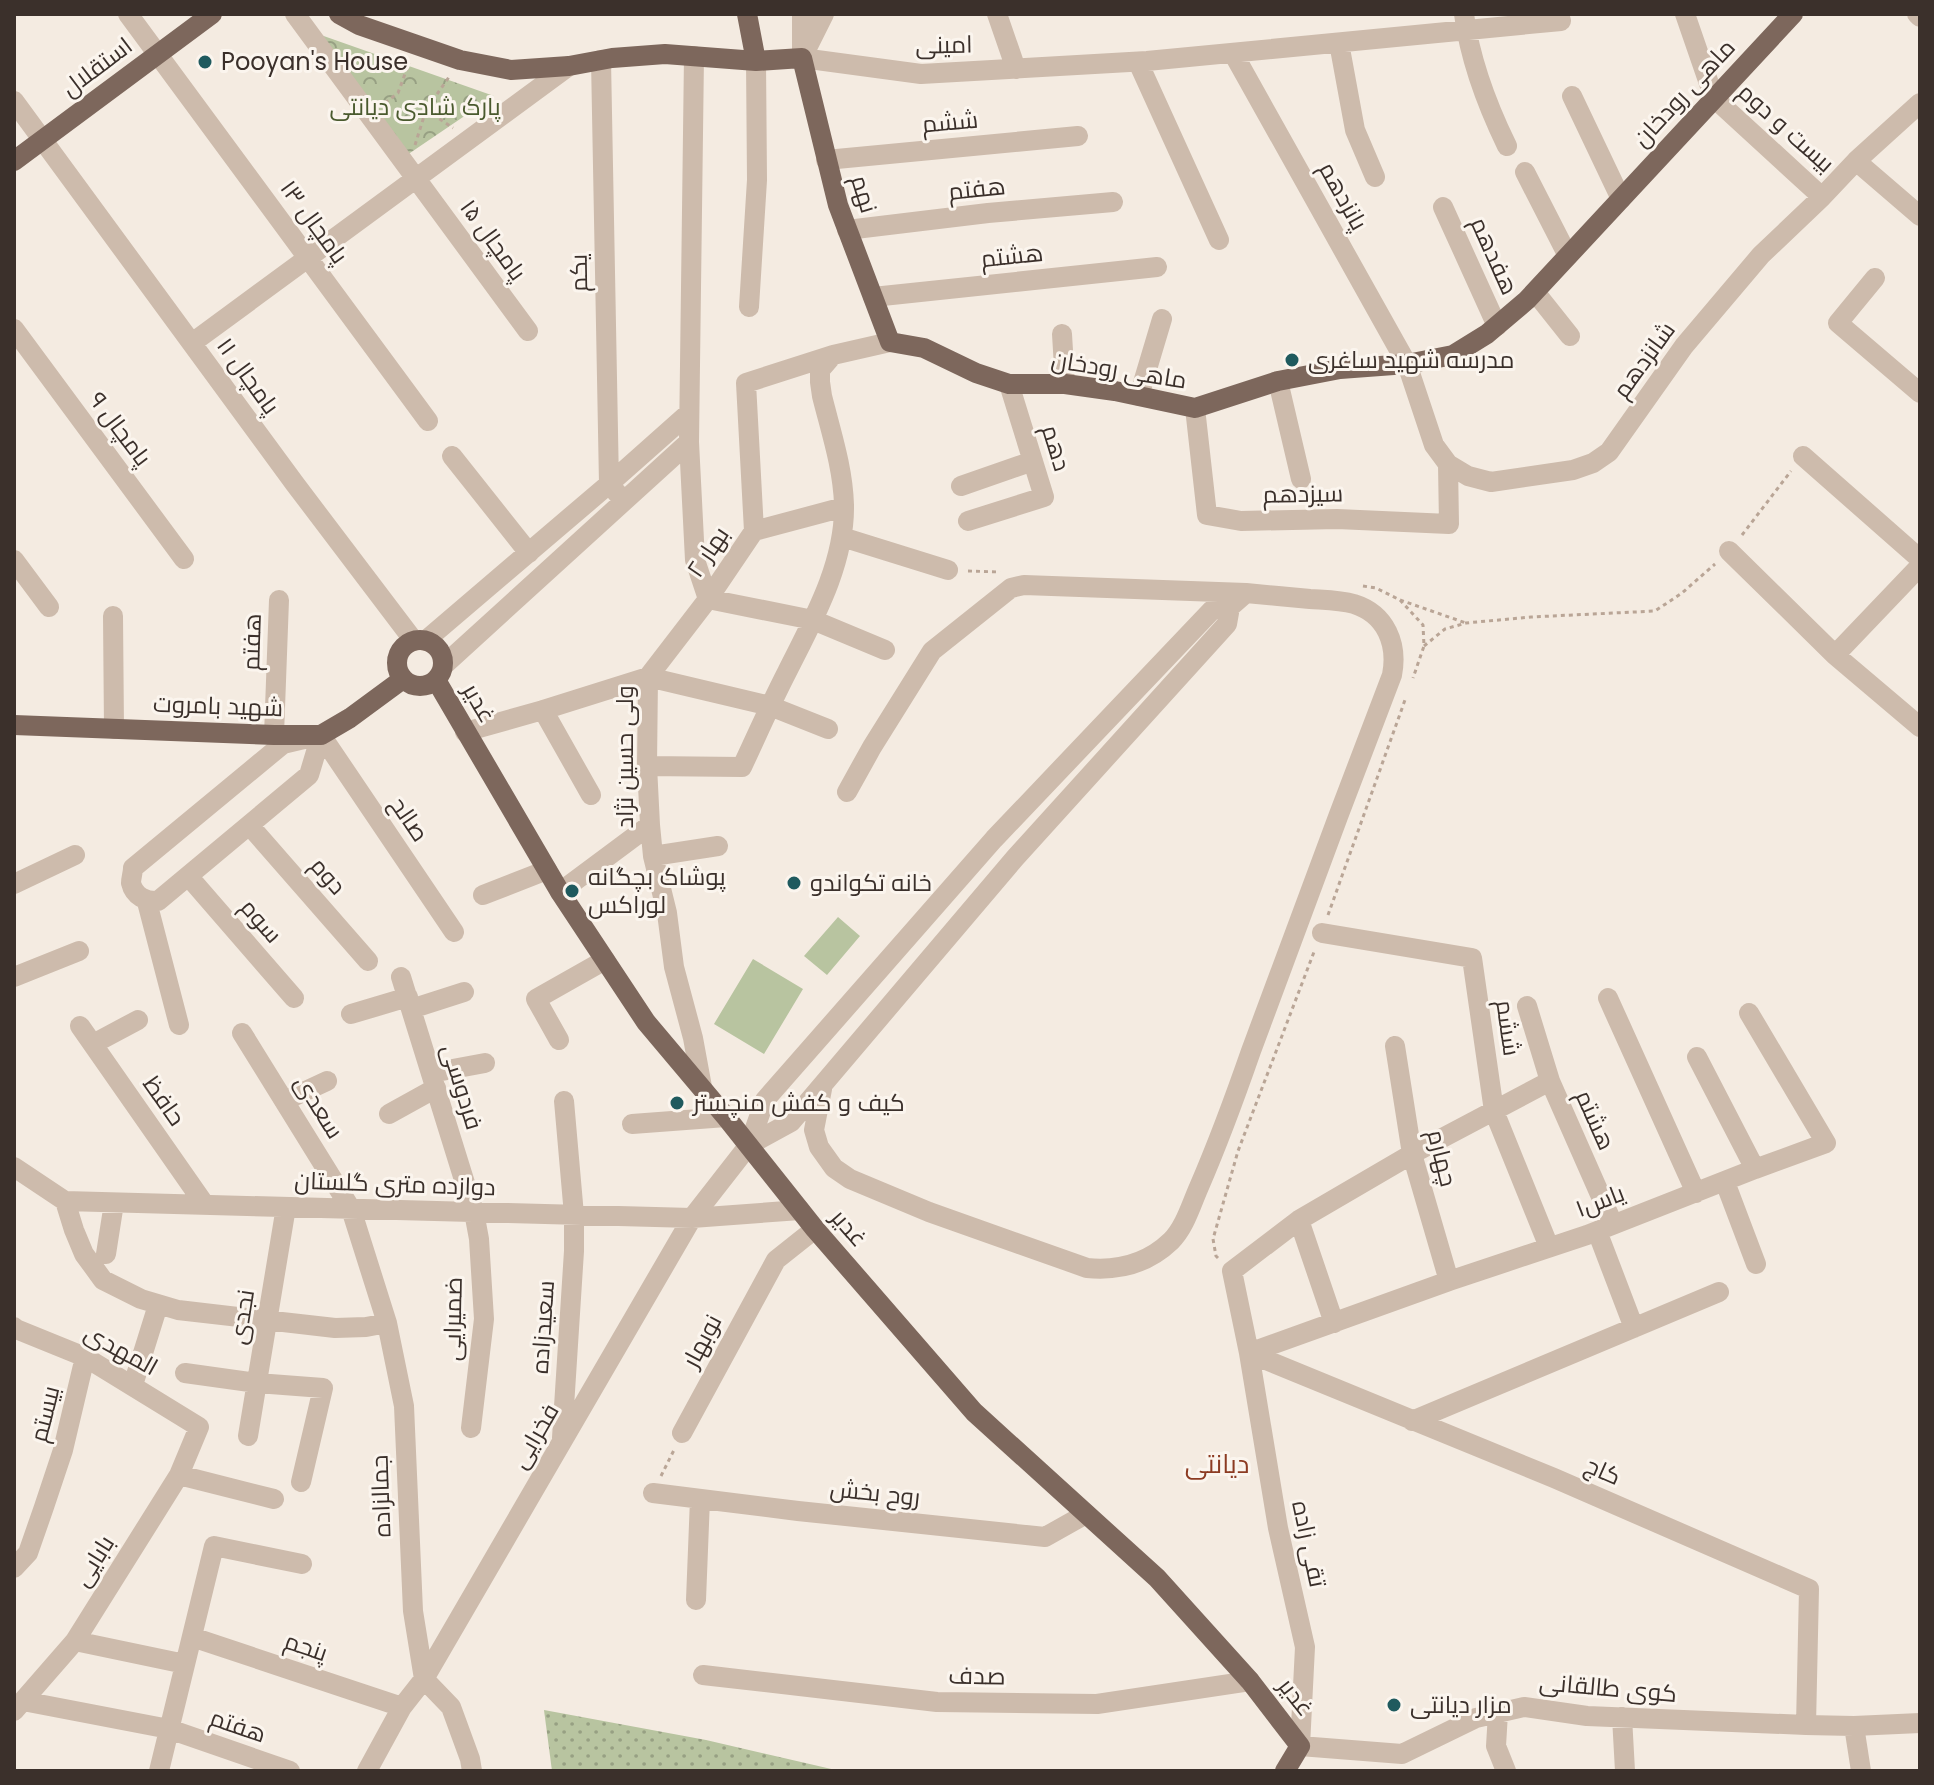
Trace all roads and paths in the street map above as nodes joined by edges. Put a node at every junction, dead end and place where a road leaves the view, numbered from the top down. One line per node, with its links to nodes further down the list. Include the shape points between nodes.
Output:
1 (128, 14): 16 (street, پامچال ۱۳)
2 (212, 14): 16 (main road, استقلال)
3 (295, 14): 30 (street, پامچال ۱۵)
4 (339, 14): 14 (main road, امینی)
5 (747, 14): 21 (main road)
6 (802, 14): 18 (street)
7 (824, 14): 18 (street)
8 (997, 14): 24 (street)
9 (1685, 14): 26 (street)
10 (1560, 18): 12 (street, امینی)
11 (1785, 18): 26 (main road, ماهی رودخان)
12 (1465, 22): 13 (street, امینی); 34 (street, via 1488,108)
13 (1339, 43): 15 (street, امینی); 40 (street, via 1355,130)
14 (416, 45): 19 (main road, امینی); 30 (path, via 398,93)
15 (1233, 53): 22 (street, امینی); 64 (street, پانزدهم)
16 (158, 54): 32 (main road, استقلال); 49 (street, پامچال ۱۳)
17 (694, 56): 20 (main road, امینی); 21 (main road, امینی); 71 (street)
18 (802, 58): 21 (main road, امینی); 24 (street, امینی, via 921,74); 35 (main road, نهم)
19 (460, 60): 23 (main road, امینی, via 511,70); 29 (path)
20 (601, 60): 23 (main road, امینی); 79 (street, یکم)
21 (756, 61): 54 (street, via 757,180)
22 (1138, 62): 24 (street, امینی); 47 (street)
23 (569, 66): 33 (street)
24 (1016, 69)
25 (1572, 96): 42 (street)
26 (1714, 98): 41 (street, بیست و دوم); 42 (main road, ماهی رودخان)
27 (14, 101): 32 (street, پامچال ۱۱)
28 (1920, 103): 37 (street, شانزدهم)
29 (426, 110): 33 (path); 39 (path)
30 (370, 116): 39 (street, پامچال ۱۵)
31 (1078, 136): 35 (street, ششم)
32 (43, 140): 36 (main road, استقلال); 62 (street, پامچال ۱۱)
33 (469, 140): 39 (street)
34 (1507, 146)
35 (826, 160): 46 (main road, نهم)
36 (14, 161)
37 (1856, 161): 41 (street, شانزدهم); 45 (street)
38 (1525, 172): 48 (street)
39 (412, 173): 49 (street); 58 (street, پامچال ۱۵)
40 (1375, 177)
41 (1822, 197): 77 (street, شانزدهم, via 1761,255 1684,346 1609,452 1573,470 1491,482)
42 (1621, 199): 48 (main road, ماهی رودخان)
43 (1113, 202): 46 (street, هفتم)
44 (1443, 207): 56 (street, هفدهم)
45 (1920, 216)
46 (847, 230): 53 (main road, نهم)
47 (1219, 240)
48 (1568, 256): 52 (main road, ماهی رودخان)
49 (308, 258): 62 (street); 72 (street, پامچال ۱۳)
50 (1157, 267): 53 (street, هشتم)
51 (1875, 278): 68 (street, via 1838,323)
52 (1535, 292): 56 (main road, ماهی رودخان); 60 (street)
53 (873, 297): 61 (main road, نهم)
54 (749, 307)
55 (1162, 319): 69 (street)
56 (1497, 326): 64 (main road, ماهی رودخان, via 1453,355)
57 (14, 329): 88 (street, پامچال ۹)
58 (528, 331)
59 (1062, 334): 67 (street)
60 (1570, 336)
61 (890, 342): 63 (street, ماهی رودخان); 66 (main road, ماهی رودخان, via 924,348)
62 (192, 343): 101 (street, پامچال ۱۱)
63 (833, 355): 82 (street, via 820,370 820,382); 84 (street, ماهی رودخان, via 746,383)
64 (1407, 364): 65 (main road, ماهی رودخان); 77 (street, via 1434,445)
65 (1278, 381): 70 (main road, ماهی رودخان); 78 (street)
66 (1009, 384): 67 (main road, ماهی رودخان); 76 (street, دهم)
67 (1065, 384): 69 (main road, ماهی رودخان)
68 (1920, 393)
69 (1139, 396): 70 (main road, ماهی رودخان)
70 (1195, 408): 77 (street, سیزدهم, via 1207,515 1241,521 1449,524)
71 (689, 413): 73 (street); 79 (street)
72 (428, 421)
73 (689, 442): 81 (street); 94 (street, via 695,560)
74 (452, 456): 87 (street)
75 (1803, 456): 86 (path); 89 (street)
76 (1033, 461): 80 (street); 83 (street, دهم, via 1044,497)
77 (1448, 464)
78 (1301, 479)
79 (609, 484): 81 (street); 87 (street)
80 (961, 486)
81 (624, 501): 105 (street)
82 (844, 507): 84 (street, بهار ۲); 85 (street)
83 (968, 521)
84 (754, 531): 94 (street, بهار ۲)
85 (842, 537): 92 (street); 99 (street)
86 (1729, 551): 100 (path, via 1655,611); 104 (street)
87 (529, 553): 101 (street)
88 (184, 559)
89 (1920, 559)
90 (14, 560): 96 (street)
91 (1920, 566): 104 (street)
92 (948, 570)
93 (1246, 593): 97 (street); 118 (street, via 1011,588 932,651); 159 (street, via 1368,609 1389,634 1394,662 1223,1130 1172,1240 1126,1266 1087,1268 850,1179 819,1147 814,1130)
94 (708, 599): 99 (street); 106 (street, ولی حسین نژاد)
95 (279, 600): 115 (street, هفتم)
96 (49, 607)
97 (1230, 607): 122 (street, via 1212,610); 126 (street, via 1227,624)
98 (113, 616): 112 (street)
99 (813, 620): 103 (street); 108 (street)
100 (1466, 623): 102 (path, via 1445,629); 102 (path, via 1400,600 1423,625)
101 (419, 641): 105 (main road, via 435,646 442,655); 107 (main road, via 404,647 398,657)
102 (1424, 646): 134 (path)
103 (885, 650)
104 (1835, 655): 111 (street)
105 (440, 673): 107 (main road, via 428,685); 114 (main road, غدیر)
106 (648, 677): 108 (street); 109 (street); 117 (street, ولی حسین نژاد)
107 (403, 679): 116 (main road)
108 (770, 706): 113 (street); 117 (street, via 742,767)
109 (543, 710): 114 (street); 119 (street)
110 (14, 725): 112 (main road, شهید بامروت)
111 (1920, 727)
112 (114, 729): 115 (main road, شهید بامروت)
113 (828, 729)
114 (465, 732): 127 (main road, غدیر)
115 (274, 735): 116 (main road, شهید بامروت)
116 (321, 735): 121 (street, via 309,775); 132 (street, via 283,744 133,868 131,883); 133 (street, صالح)
117 (647, 766): 120 (street, ولی حسین نژاد)
118 (847, 792)
119 (591, 795)
120 (650, 825): 125 (street, ولی حسین نژاد); 130 (street)
121 (250, 826): 128 (street); 137 (street, دوم)
122 (994, 839): 126 (street); 167 (street, via 765,1100)
123 (718, 846): 125 (street)
124 (75, 855): 129 (street)
125 (653, 856): 160 (street, ولی حسین نژاد)
126 (1015, 858): 159 (street)
127 (547, 870): 130 (main road, غدیر); 131 (street)
128 (189, 877): 132 (street, via 158,901); 141 (street, سوم)
129 (14, 884)
130 (560, 892): 136 (main road, غدیر)
131 (483, 895)
132 (147, 902): 148 (street)
133 (454, 932)
134 (1322, 933): 163 (street, ششم, via 1472,958); 188 (path, via 1238,1151 1213,1239 1216,1256)
135 (79, 951): 138 (street)
136 (605, 960): 151 (street, via 536,999); 160 (main road, غدیر, via 646,1022)
137 (368, 961)
138 (14, 977)
139 (401, 977): 143 (street, فردوسی)
140 (464, 992): 143 (street)
141 (294, 998)
142 (1608, 998): 172 (street)
143 (409, 1003): 146 (street); 156 (street, فردوسی)
144 (1527, 1006): 158 (street)
145 (1749, 1013): 170 (street, یاس۱, via 1826,1143)
146 (351, 1014)
147 (138, 1020): 152 (street)
148 (179, 1025)
149 (80, 1026): 152 (street, حافظ)
150 (242, 1033): 161 (street, سعدی)
151 (559, 1040)
152 (93, 1044): 175 (street, حافظ)
153 (1395, 1046): 168 (street, چهارم)
154 (1697, 1057): 170 (street)
155 (485, 1063): 156 (street)
156 (433, 1080): 164 (street); 179 (street, فردوسی)
157 (327, 1081): 161 (street)
158 (1550, 1081): 163 (street); 183 (street, هشتم)
159 (822, 1085): 167 (street, via 791,1122)
160 (702, 1087): 165 (main road, غدیر)
161 (284, 1101): 177 (street, سعدی)
162 (564, 1101): 180 (street, سعیدزاده)
163 (1494, 1111): 168 (street); 185 (street, ششم)
164 (389, 1114)
165 (726, 1117): 166 (street); 167 (main road, غدیر)
166 (632, 1124)
167 (749, 1145): 178 (main road, غدیر); 181 (street)
168 (1412, 1154): 182 (street); 189 (street, چهارم)
169 (14, 1167): 173 (street)
170 (1755, 1169): 171 (street, یاس۱)
171 (1725, 1182): 172 (street, یاس۱); 187 (street)
172 (1696, 1193): 183 (street, یاس۱)
173 (65, 1201): 174 (street, دوازده متری گلستان); 191 (street, via 84,1254 103,1280)
174 (114, 1203): 175 (street, دوازده متری گلستان); 186 (street)
175 (205, 1205): 176 (street, دوازده متری گلستان)
176 (286, 1207): 177 (street, دوازده متری گلستان); 192 (street, نجدی)
177 (351, 1209): 179 (street, دوازده متری گلستان); 193 (street, جمالزاده)
178 (800, 1210): 181 (street, دوازده متری گلستان); 184 (main road, غدیر)
179 (474, 1212): 180 (street, دوازده متری گلستان); 204 (street, ضمیرایی, via 484,1319)
180 (574, 1215): 181 (street, دوازده متری گلستان); 207 (street, سعیدزاده)
181 (692, 1218): 207 (street, فخرایی)
182 (1299, 1220): 188 (street); 194 (street)
183 (1605, 1228): 185 (street, یاس۱); 196 (street, هشتم)
184 (815, 1229): 205 (street, نوبهار, via 776,1260); 213 (main road, غدیر, via 974,1412)
185 (1549, 1247): 189 (street, یاس۱)
186 (106, 1254)
187 (1756, 1264)
188 (1232, 1271): 197 (street, تقی زاده)
189 (1449, 1281): 194 (street, یاس۱)
190 (1719, 1292): 196 (street)
191 (158, 1305): 192 (street); 201 (street)
192 (267, 1320): 193 (street, via 335,1328); 200 (street, نجدی)
193 (387, 1323): 221 (street, جمالزاده, via 404,1406 413,1611)
194 (1334, 1323): 197 (street, یاس۱)
195 (14, 1327): 198 (street, المهدی)
196 (1634, 1328): 202 (street)
197 (1249, 1353): 202 (street, کاج); 231 (street, تقی زاده, via 1278,1528 1305,1647)
198 (85, 1357): 201 (street, المهدی); 215 (street, بیستم, via 44,1507 28,1553)
199 (185, 1373): 200 (street)
200 (257, 1383): 206 (street, نجدی); 209 (street, via 323,1388)
201 (133, 1385): 203 (street, المهدی)
202 (1412, 1421): 228 (street, کاج, via 1809,1589)
203 (199, 1427): 208 (street, بابایی)
204 (471, 1428)
205 (682, 1433): 210 (path)
206 (248, 1436)
207 (562, 1442): 221 (street, فخرایی)
208 (179, 1475): 211 (street); 218 (street, بابایی)
209 (301, 1482)
210 (653, 1493): 212 (street, روح بخش)
211 (274, 1499)
212 (700, 1499): 213 (street, روح بخش, via 1045,1537); 216 (street)
213 (1086, 1514): 222 (main road, غدیر, via 1157,1578)
214 (302, 1564): 217 (street, via 214,1546)
215 (14, 1568)
216 (696, 1600)
217 (192, 1637): 219 (street); 224 (street, پنجم)
218 (75, 1641): 219 (street); 223 (street, بابایی)
219 (185, 1664): 230 (street)
220 (703, 1675): 222 (street, صدف, via 937,1702 1097,1704)
221 (424, 1679): 224 (street); 236 (street, via 451,1707)
222 (1250, 1681): 231 (main road, غدیر)
223 (18, 1706): 230 (street, هفتم)
224 (402, 1707): 235 (street)
225 (1498, 1713): 226 (street, کوی طالقانی, via 1524,1707); 231 (street, کوی طالقانی, via 1476,1718 1402,1754); 238 (street, via 1496,1746)
226 (1622, 1717): 228 (street, کوی طالقانی); 239 (street)
227 (1920, 1723): 229 (street, کوی طالقانی)
228 (1806, 1725): 229 (street, کوی طالقانی)
229 (1854, 1726): 240 (street)
230 (169, 1729): 232 (street, هفتم); 233 (street)
231 (1300, 1746): 237 (main road)
232 (252, 1765): 234 (street, هفتم)
233 (159, 1771)
234 (290, 1771)
235 (367, 1771)
236 (472, 1771)
237 (1285, 1771)
238 (1506, 1771)
239 (1625, 1771)
240 (1861, 1771)

